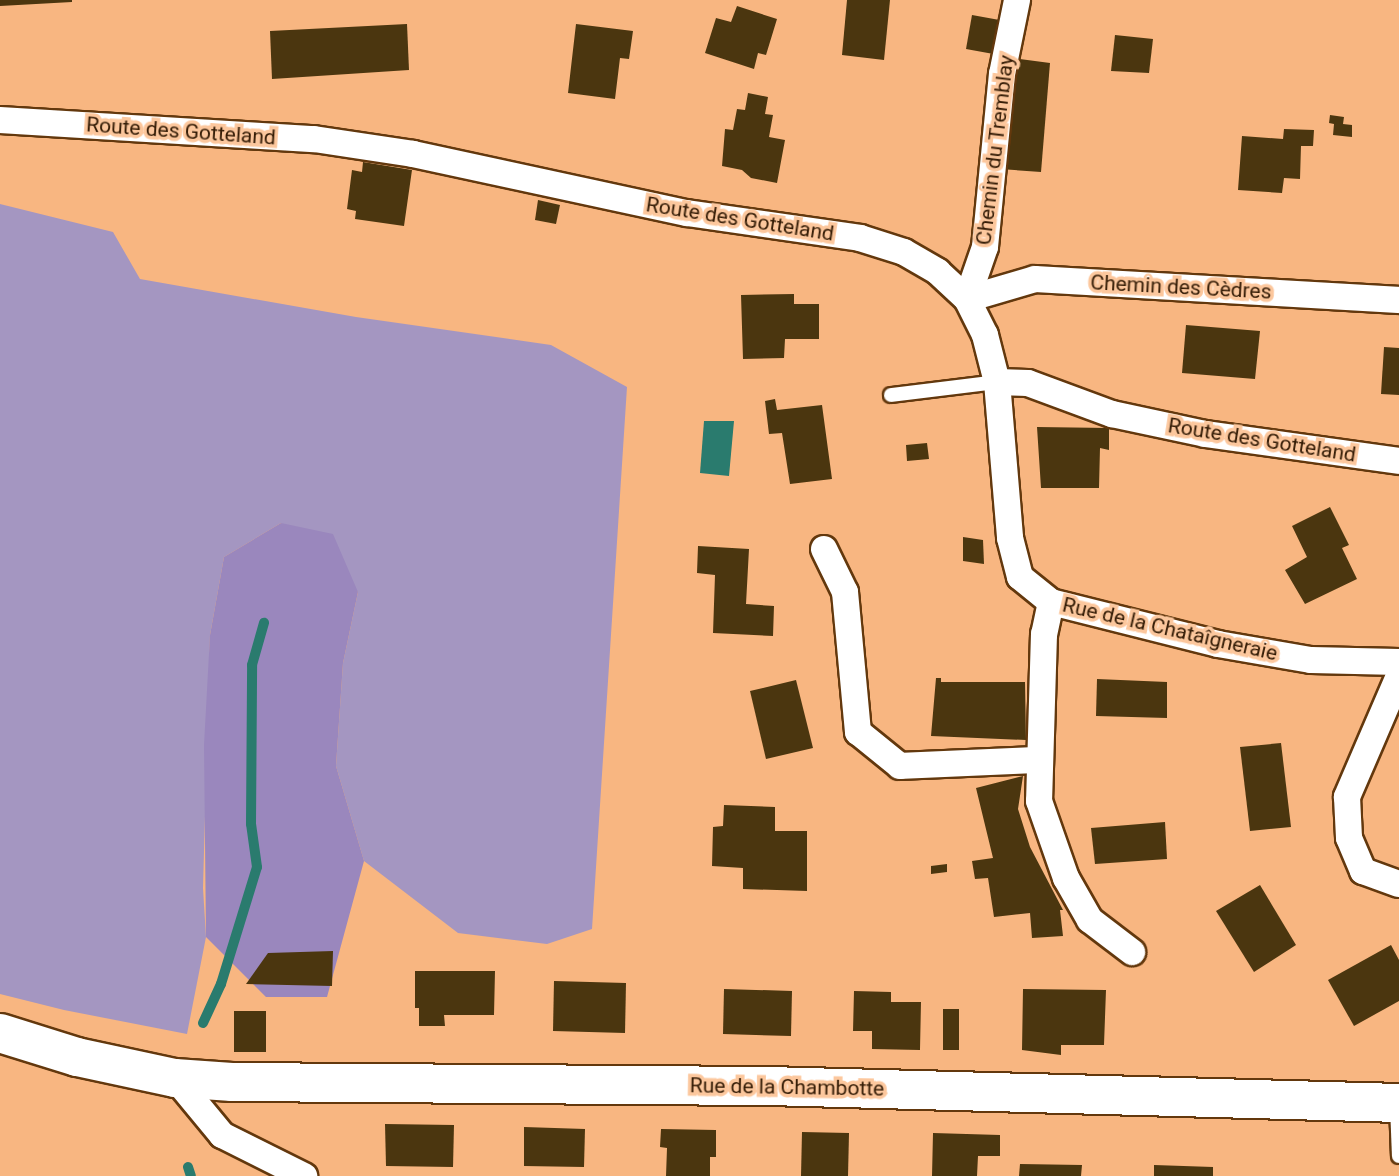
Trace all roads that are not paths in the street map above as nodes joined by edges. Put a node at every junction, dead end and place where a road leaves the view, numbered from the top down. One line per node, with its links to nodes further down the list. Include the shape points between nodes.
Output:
1 (1017, 0): 3 (street, Chemin du Tremblay, via 1002,74 985,247)
2 (0, 120): 3 (street, Route des Gotteland, via 314,139 413,154 687,213 860,238 904,252 938,272)
3 (967, 299): 4 (street, Chemin des Cèdres, via 1035,279); 5 (street, Route des Gotteland, via 985,335)
4 (1399, 300)
5 (996, 382): 6 (lane); 7 (street, Route des Gotteland, via 1028,383 1112,414 1205,434); 9 (street, Rue de la Chataîgneraie, via 1010,538 1020,577)
6 (891, 395)
7 (1399, 461)
8 (824, 548): 12 (street, via 845,592 858,732 900,766)
9 (1051, 602): 10 (street, Rue de la Chataîgneraie, via 1231,646 1311,660); 12 (street, via 1044,634)
10 (1399, 662)
11 (1399, 676): 13 (street, via 1347,797 1349,838 1363,871)
12 (1040, 760): 14 (street, via 1039,801 1066,878 1090,920)
13 (1399, 884)
14 (1132, 952)
15 (0, 1034): 16 (main road, Rue de la Chambotte, via 77,1057)
16 (175, 1078): 17 (main road, Rue de la Chambotte, via 254,1083 795,1087); 19 (street, via 222,1135)
17 (1398, 1103): 18 (lane)
18 (1399, 1156)
19 (304, 1176)

